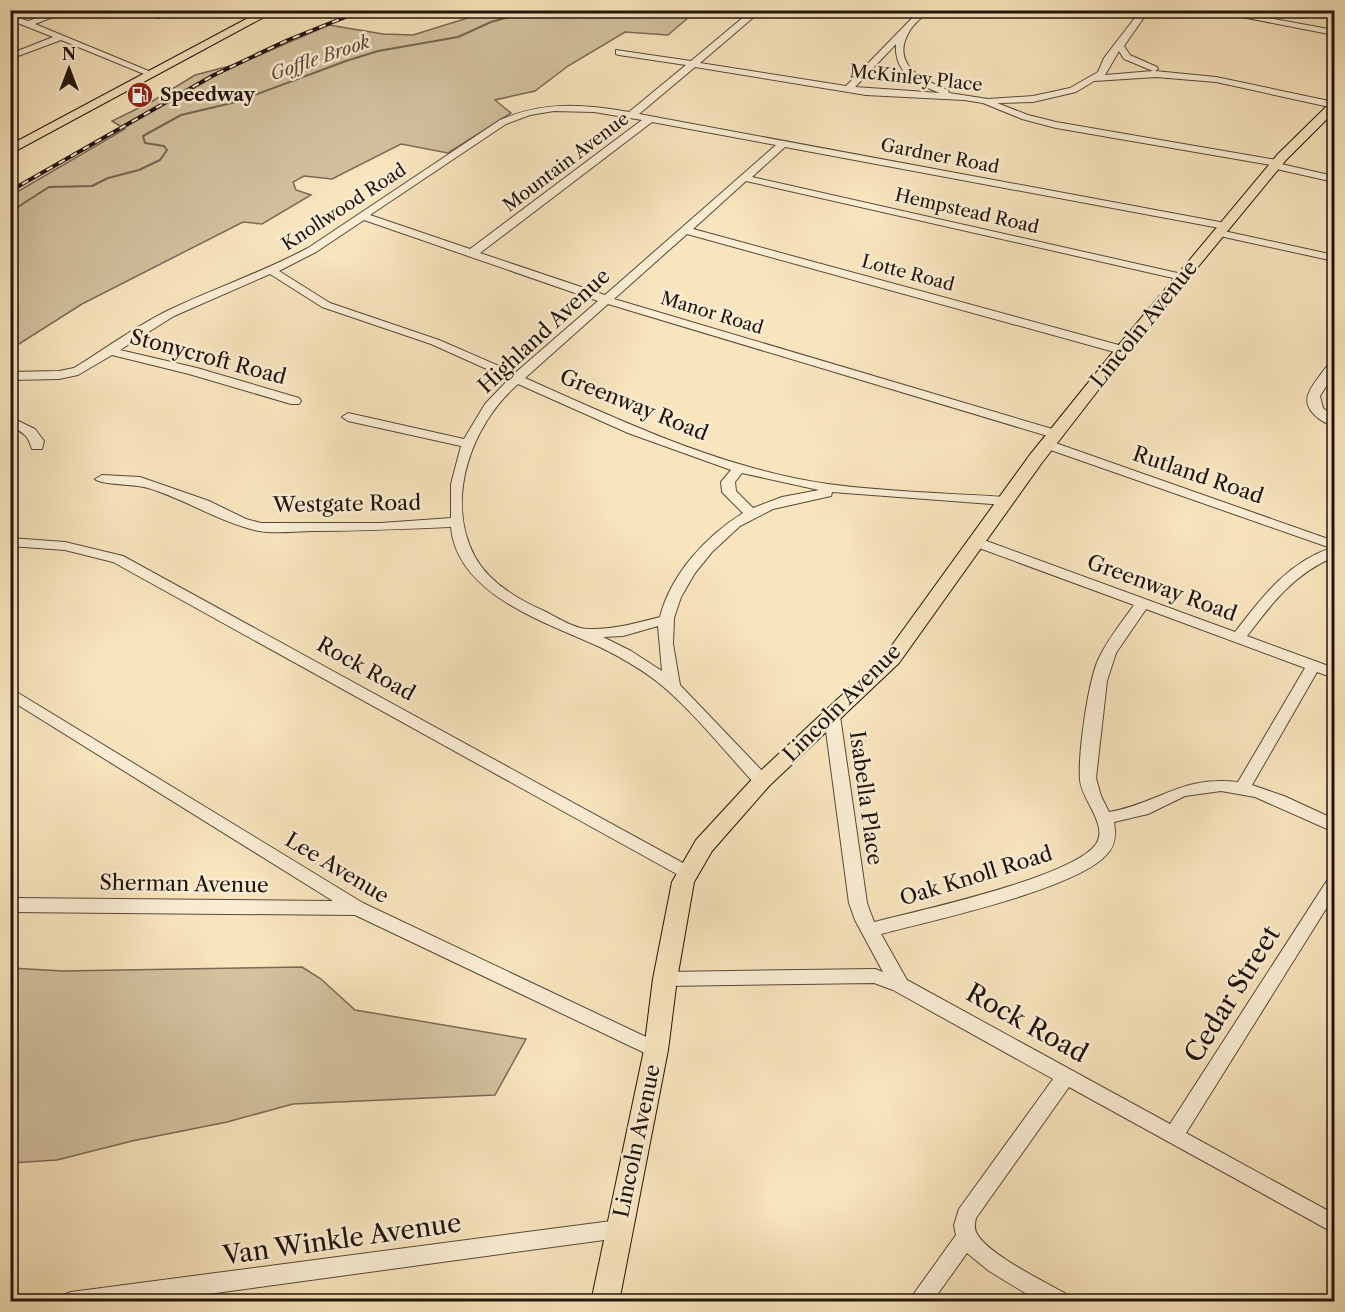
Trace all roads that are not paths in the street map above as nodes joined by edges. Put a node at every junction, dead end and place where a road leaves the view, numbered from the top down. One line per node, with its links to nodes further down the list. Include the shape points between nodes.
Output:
1 (67, 10): 10 (street)
2 (141, 10): 8 (street)
3 (272, 10): 19 (main road)
4 (758, 10): 17 (street, Mountain Avenue)
5 (925, 10): 11 (street)
6 (1179, 10): 12 (street, via 1242,15)
7 (1143, 11): 14 (street)
8 (159, 16)
9 (10, 17): 10 (street)
10 (31, 24): 13 (street)
11 (904, 31): 21 (street); 22 (street, via 898,51 910,74)
12 (1335, 33)
13 (62, 37): 16 (street); 19 (street)
14 (1121, 42): 18 (street, via 1120,50 1133,61); 20 (street)
15 (619, 52): 17 (street, McKinley Place)
16 (10, 57)
17 (695, 63): 21 (street, McKinley Place); 24 (street, Mountain Avenue)
18 (1173, 73): 20 (street); 23 (street)
19 (152, 74): 27 (main road)
20 (1095, 79): 22 (street, via 1065,93 1033,99)
21 (848, 89): 22 (street, McKinley Place)
22 (964, 97): 28 (street, McKinley Place, via 1056,125)
23 (1335, 106): 28 (main road, Lincoln Avenue)
24 (632, 115): 25 (street, Mountain Avenue); 31 (street, Knollwood Road, via 568,107 517,116)
25 (650, 118): 26 (street, Gardner Road); 34 (street, Mountain Avenue)
26 (784, 144): 29 (street, Highland Avenue); 32 (street, Gardner Road)
27 (10, 150)
28 (1276, 164): 30 (street, McKinley Place); 32 (main road, Lincoln Avenue)
29 (745, 178): 33 (street, Highland Avenue); 37 (street, Hempstead Road)
30 (1335, 178)
31 (362, 216): 34 (street, Manor Road); 36 (street, Knollwood Road, via 312,250)
32 (1222, 229): 35 (street, Gardner Road); 37 (main road, Lincoln Avenue)
33 (685, 230): 38 (street, Highland Avenue); 39 (street, Lotte Road)
34 (471, 254): 38 (street, Manor Road)
35 (1335, 258)
36 (271, 270): 40 (street, Knollwood Road, via 184,306); 43 (street, Greenway Road, via 326,305 435,342)
37 (1182, 277): 39 (main road, Lincoln Avenue)
38 (606, 299): 43 (street, Highland Avenue); 48 (street, Manor Road)
39 (1122, 350): 48 (main road, Lincoln Avenue)
40 (111, 351): 42 (street, Knollwood Road, via 72,373); 44 (street, Stonycroft Road)
41 (1335, 365): 47 (street, via 1314,396 1321,414)
42 (10, 376)
43 (516, 378): 49 (street, Highland Avenue, via 488,408); 51 (street, Greenway Road, via 642,434)
44 (295, 401)
45 (348, 417): 49 (street)
46 (10, 421): 50 (street, via 31,432)
47 (1335, 422)
48 (1051, 439): 54 (main road, Lincoln Avenue); 59 (street, Rutland Road)
49 (468, 444): 56 (street, Highland Avenue, via 457,489)
50 (37, 446)
51 (739, 468): 53 (street, Greenway Road, via 801,484); 55 (street, via 728,482 729,492)
52 (102, 479): 56 (street, Westgate Road, via 135,480 159,487 261,527)
53 (859, 491): 54 (street, Greenway Road); 55 (street, via 794,498)
54 (1005, 501): 58 (main road, Lincoln Avenue)
55 (750, 513): 62 (street, via 699,557 677,591)
56 (458, 522): 63 (street, Highland Avenue, via 465,547 488,583 528,611)
57 (10, 542): 74 (street, Rock Road, via 83,547 118,559)
58 (976, 542): 61 (street, Greenway Road); 69 (main road, Lincoln Avenue, via 891,659)
59 (1335, 545)
60 (1335, 552): 64 (street, via 1302,565)
61 (1143, 603): 64 (street, Greenway Road); 72 (street, via 1103,662 1088,778 1096,804)
62 (666, 620): 63 (street, via 622,631); 67 (street, via 667,661)
63 (584, 634): 67 (street, Highland Avenue, via 634,659)
64 (1238, 638): 65 (street, Greenway Road)
65 (1313, 666): 66 (street, Greenway Road); 71 (street)
66 (1335, 673)
67 (673, 687): 70 (street, Highland Avenue)
68 (10, 693): 77 (street, Lee Avenue)
69 (832, 716): 70 (main road, Lincoln Avenue); 78 (street, Isabella Place, via 858,903)
70 (762, 781): 74 (main road, Lincoln Avenue, via 704,846)
71 (1243, 787): 72 (street, via 1198,787 1144,809); 73 (street)
72 (1106, 818): 78 (street, Oak Knoll Road, via 1108,829 1101,850 1070,871)
73 (1335, 826)
74 (688, 873): 79 (main road, Lincoln Avenue)
75 (1335, 883): 83 (street, Cedar Street)
76 (10, 905): 77 (street, Sherman Avenue)
77 (357, 908): 81 (street, Lee Avenue)
78 (870, 930): 80 (street, Isabella Place)
79 (665, 979): 80 (street, Rock Road, via 875,976); 81 (main road, Lincoln Avenue)
80 (900, 985): 82 (street, Rock Road)
81 (656, 1050): 85 (main road, Lincoln Avenue)
82 (1066, 1076): 83 (street, Rock Road); 86 (street, via 966,1215)
83 (1174, 1135): 84 (street, Rock Road)
84 (1335, 1224)
85 (619, 1229): 87 (street, Van Winkle Avenue); 89 (main road, Lincoln Avenue)
86 (967, 1237): 90 (street); 91 (street, via 986,1256)
87 (123, 1298): 88 (street, Van Winkle Avenue)
88 (71, 1302)
89 (605, 1302)
90 (919, 1302)
91 (1060, 1302)

